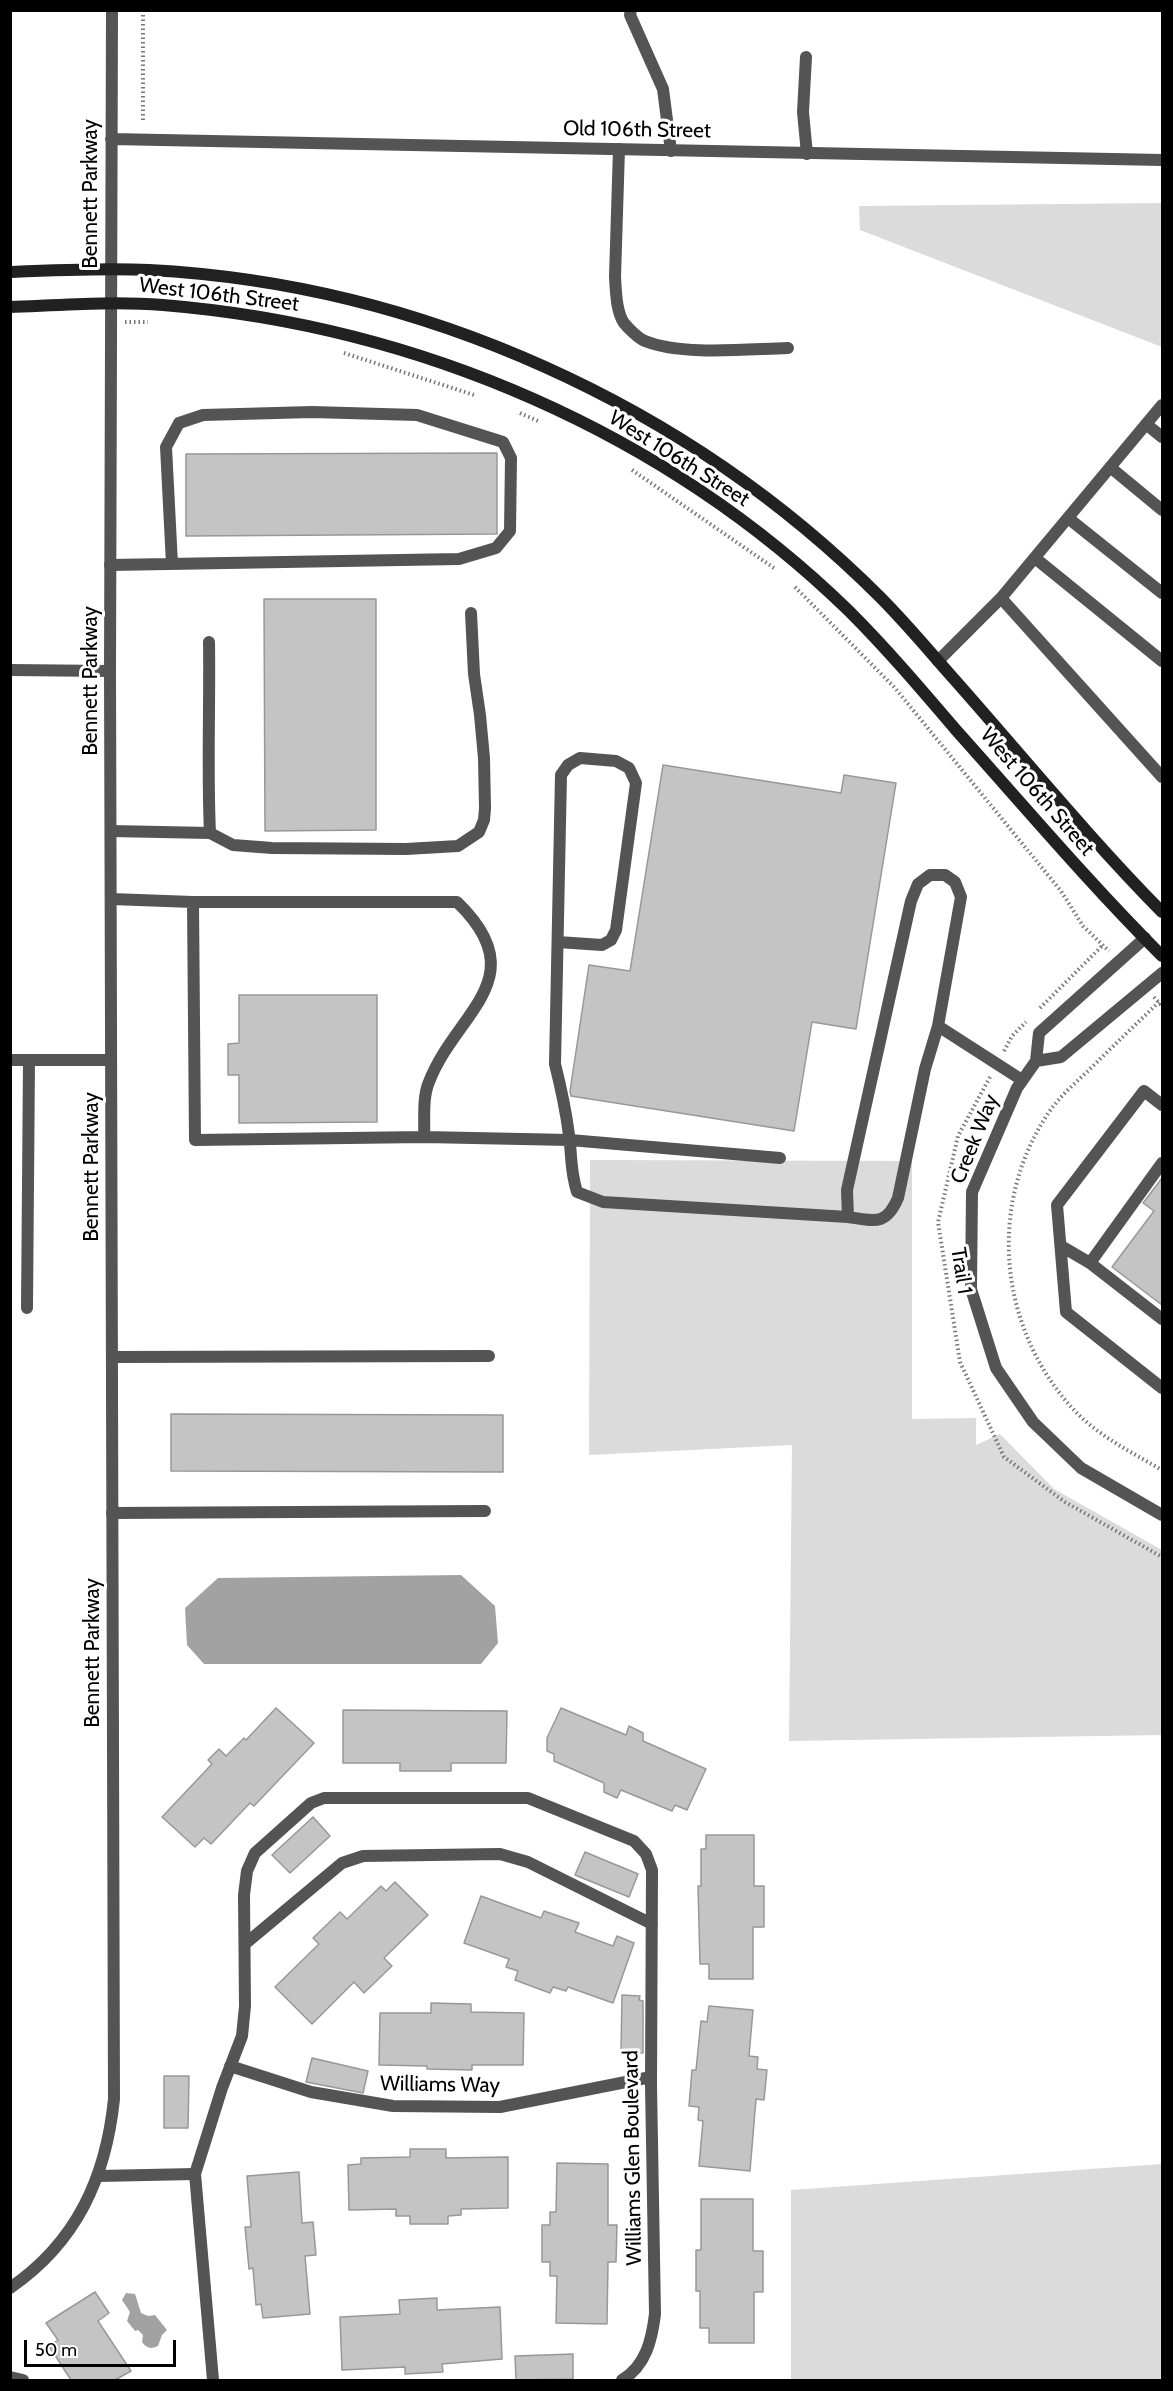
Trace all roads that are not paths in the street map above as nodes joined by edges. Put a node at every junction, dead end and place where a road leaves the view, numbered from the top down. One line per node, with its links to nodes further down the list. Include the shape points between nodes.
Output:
1 (112, 10): 4 (street, Bennett Parkway)
2 (631, 10): 6 (street, via 663,89)
3 (806, 57): 7 (street, via 803,112)
4 (111, 139): 5 (street, Old 106th Street); 9 (street, Bennett Parkway)
5 (619, 149): 6 (street, Old 106th Street); 13 (street, via 615,278 624,322 643,340 671,347)
6 (671, 151): 7 (street, Old 106th Street)
7 (807, 154): 8 (street, Old 106th Street)
8 (1162, 160)
9 (111, 269): 10 (street, West 106th Street); 11 (street, Bennett Parkway); 27 (street, West 106th Street, via 239,279 339,298 462,334 595,390 699,451 776,506 856,573)
10 (10, 272)
11 (111, 303): 12 (street, West 106th Street); 22 (street, Bennett Parkway); 37 (street, West 106th Street, via 254,316 354,336 417,354 567,413 659,465 770,542 847,609 1076,867)
12 (10, 308)
13 (788, 348)
14 (1162, 405): 15 (street)
15 (1146, 424): 16 (street); 17 (street)
16 (1162, 437)
17 (1110, 467): 18 (street); 19 (street)
18 (1162, 510)
19 (1068, 518): 20 (street); 23 (street)
20 (1035, 558): 24 (street); 28 (street)
21 (172, 564): 21 (street, via 459,559 496,549 510,531 511,458 502,442 417,415 203,415 179,423 166,447); 22 (street)
22 (110, 565): 30 (street, Bennett Parkway)
23 (1162, 593)
24 (1001, 598): 27 (street); 31 (street)
25 (471, 613): 33 (street, via 484,758 485,808 479,832 458,846 406,849 233,845)
26 (208, 642): 33 (street)
27 (938, 661): 36 (street, West 106th Street)
28 (1162, 661)
29 (10, 670): 30 (street)
30 (110, 671): 32 (street, Bennett Parkway)
31 (1162, 777)
32 (111, 831): 33 (street); 34 (street, Bennett Parkway)
33 (210, 833)
34 (111, 899): 35 (street); 44 (street, Bennett Parkway)
35 (193, 902): 48 (street, via 195,1140); 48 (street, via 457,902 473,918 485,938 491,963 488,987 428,1084)
36 (1162, 912)
37 (1145, 938): 39 (street, West 106th Street); 45 (street, Creek Way, via 1039,1033)
38 (558, 942): 38 (street, via 561,775 580,758 616,761 629,768 636,783 616,930 611,940 602,945); 49 (street, via 555,1064)
39 (1160, 950)
40 (1162, 973): 45 (street, via 1061,1058)
41 (938, 1026): 46 (street); 52 (street, via 898,1198 891,1213 878,1221); 52 (street, via 961,897 955,882 945,875 930,875 918,884 911,901 846,1190)
42 (10, 1060): 43 (street)
43 (29, 1060): 44 (street); 55 (street)
44 (111, 1060): 58 (street, Bennett Parkway)
45 (1036, 1061): 46 (street, Creek Way)
46 (1022, 1080): 62 (street, Creek Way, via 972,1192 971,1289 996,1368 1033,1422 1081,1468)
47 (1162, 1105): 53 (street, via 1144,1091 1057,1205)
48 (424, 1137): 49 (street)
49 (570, 1140): 50 (street); 52 (street, via 571,1172 578,1192 603,1202)
50 (780, 1158)
51 (1162, 1163): 54 (street)
52 (848, 1217)
53 (1060, 1245): 54 (street); 59 (street, via 1066,1312)
54 (1090, 1263): 56 (street)
55 (27, 1308)
56 (1162, 1319)
57 (489, 1356): 58 (street)
58 (112, 1357): 61 (street, Bennett Parkway)
59 (1162, 1388)
60 (485, 1511): 61 (street)
61 (112, 1514): 68 (street, Bennett Parkway, via 114,2099 109,2139)
62 (1162, 1515)
63 (652, 1924): 64 (street, via 528,1862 500,1854 363,1856 342,1863); 64 (street, Williams Glen Boulevard, via 652,1870 646,1854 634,1841 528,1798 324,1798 311,1803 255,1852 247,1871 244,1895); 66 (street, Williams Glen Boulevard)
64 (245, 1944): 65 (street, Williams Glen Boulevard, via 242,2036)
65 (230, 2066): 66 (street, Williams Way, via 311,2092 393,2106 500,2107); 67 (street, Williams Glen Boulevard)
66 (651, 2077): 73 (street, Williams Glen Boulevard, via 655,2314 652,2338 644,2357 630,2376)
67 (195, 2174): 68 (street); 72 (street, Williams Glen Boulevard)
68 (98, 2176): 69 (street, Bennett Parkway, via 80,2216 64,2238 46,2259)
69 (10, 2288)
70 (10, 2377): 71 (street)
71 (23, 2380)
72 (213, 2380)
73 (622, 2380)

